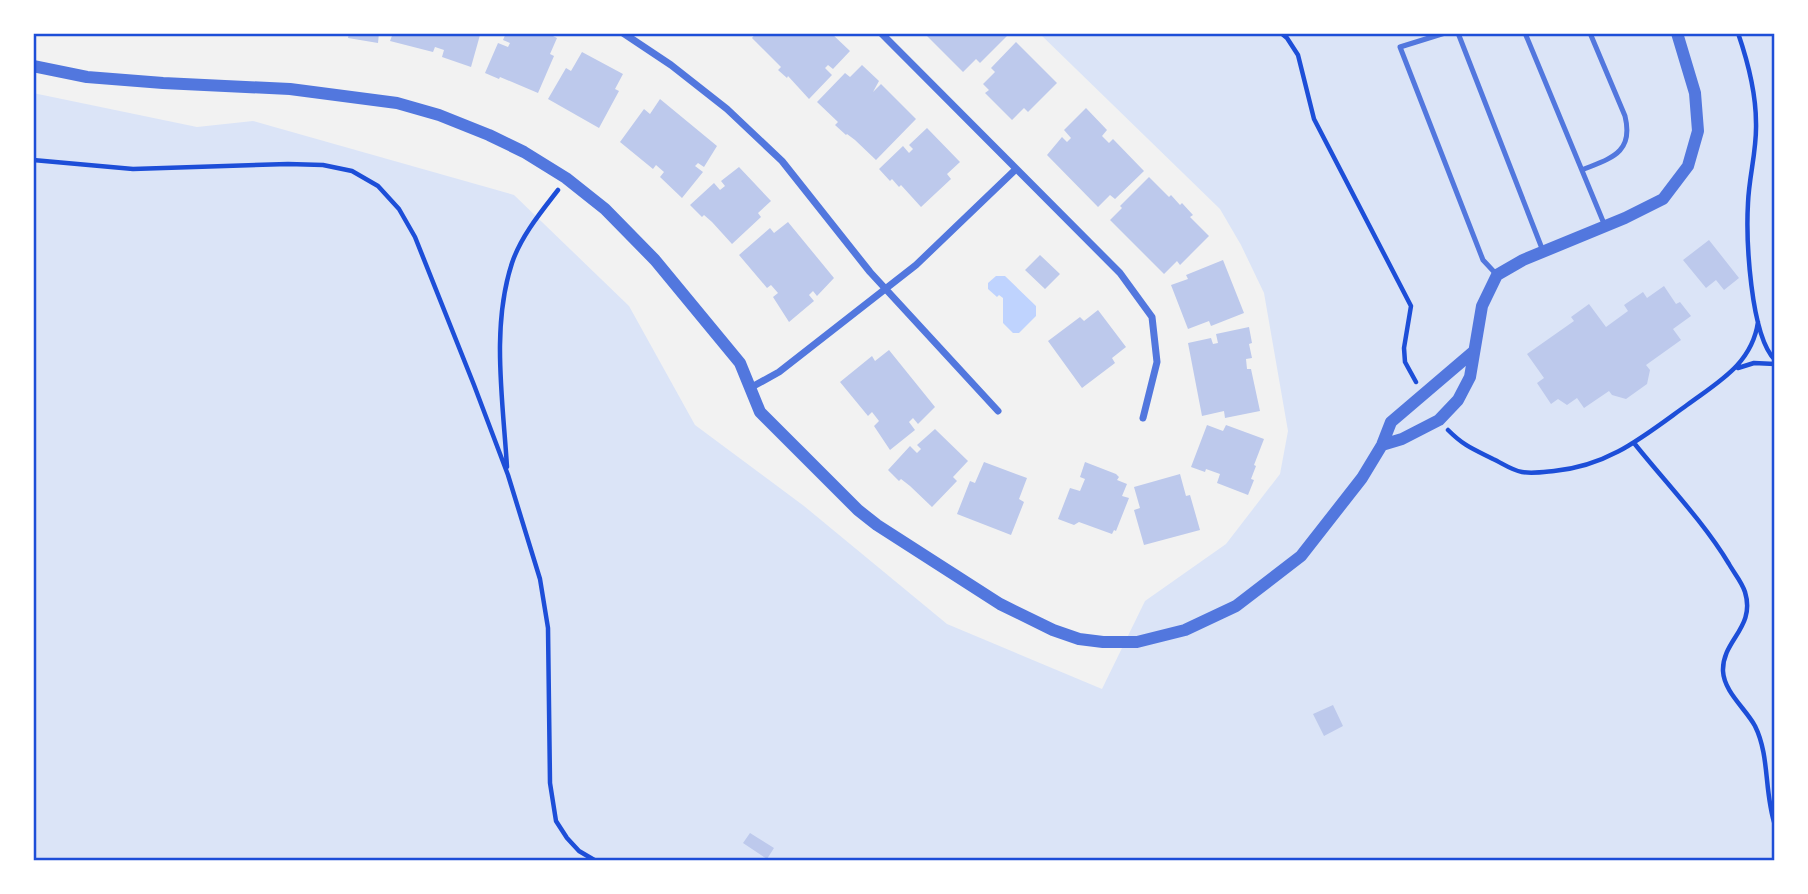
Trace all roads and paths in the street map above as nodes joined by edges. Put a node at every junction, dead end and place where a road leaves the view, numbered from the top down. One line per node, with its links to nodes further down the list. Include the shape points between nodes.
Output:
1 (623, 33): 18 (street, via 727,109 782,161)
2 (881, 33): 12 (street)
3 (1281, 33): 24 (path, via 1298,55 1314,119 1411,306 1405,362)
4 (1445, 33): 17 (lane, via 1400,47 1482,260)
5 (1458, 33): 16 (lane)
6 (1525, 33): 13 (lane)
7 (1590, 33): 13 (lane, via 1629,130 1620,152)
8 (1677, 33): 15 (street, via 1695,93 1698,131 1688,166 1663,199)
9 (1738, 33): 19 (path, via 1756,114 1747,241)
10 (33, 66): 14 (street, via 87,77 290,89 397,103 489,135)
11 (33, 160): 30 (path, via 133,169 323,165 352,171 378,186 415,237)
12 (1016, 169): 18 (street); 26 (street, via 1120,273 1152,317 1157,362)
13 (1581, 170): 15 (lane)
14 (566, 178): 23 (street, via 605,209 655,261 740,363); 30 (path, via 531,225 512,262 499,330)
15 (1605, 226): 16 (street)
16 (1543, 251): 17 (street)
17 (1497, 275): 20 (street, via 1482,306)
18 (886, 290): 23 (street, via 779,372); 25 (street)
19 (1758, 322): 21 (path); 22 (path, via 1749,351)
20 (1473, 352): 24 (street); 27 (street, via 1470,377 1458,400)
21 (1775, 362): 22 (path)
22 (1734, 370): 28 (path)
23 (750, 387): 29 (street, via 760,412 877,525 1000,604 1053,630 1103,642 1150,640 1185,630 1236,606 1301,556)
24 (1424, 394): 29 (street, via 1391,422)
25 (998, 411)
26 (1143, 418)
27 (1439, 420): 28 (path, via 1473,451 1522,472 1573,470 1602,461); 29 (street)
28 (1634, 443): 31 (path, via 1715,541 1744,589 1747,613 1726,654 1724,676 1760,740)
29 (1382, 445)
30 (508, 475): 32 (path, via 540,579 548,628 550,783 556,821 573,845)
31 (1775, 825)
32 (596, 861)

